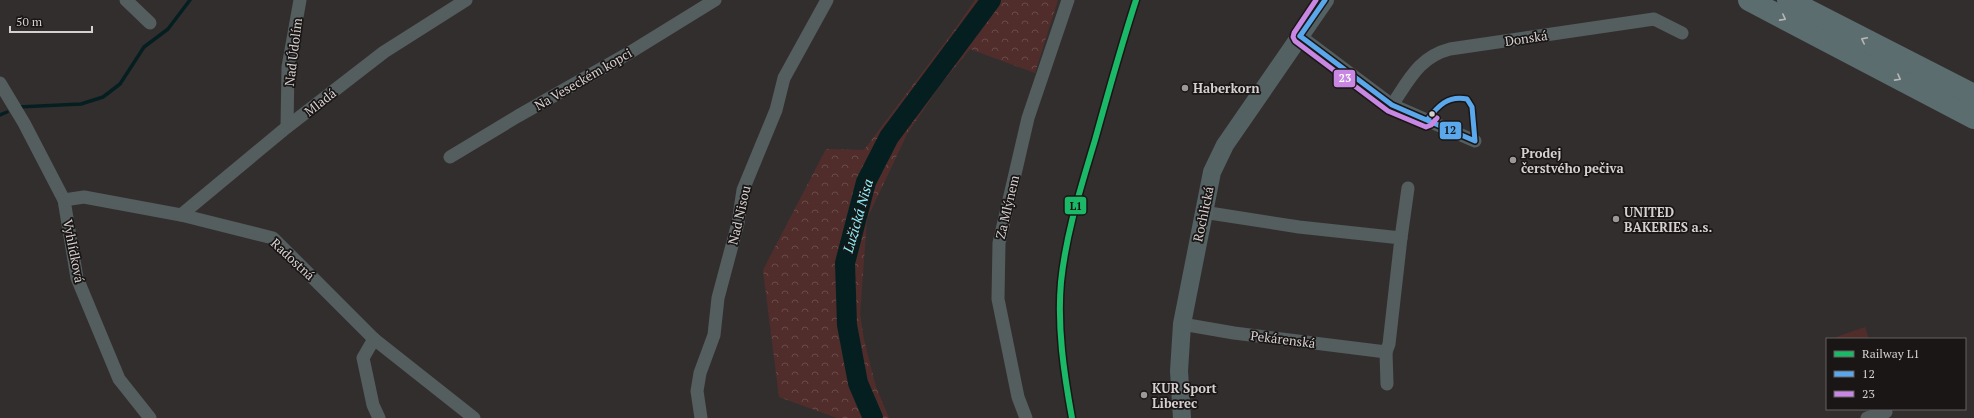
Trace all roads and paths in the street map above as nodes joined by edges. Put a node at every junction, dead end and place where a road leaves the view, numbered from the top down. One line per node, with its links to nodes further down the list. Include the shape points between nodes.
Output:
1 (126, 0): 10 (street)
2 (300, 0): 17 (street, Nad Údolím, via 288,67)
3 (466, 0): 17 (street, Mladá, via 384,52)
4 (715, 0): 19 (street, Na Veseckém kopci)
5 (827, 0): 33 (street, Nad Nisou, via 784,78 776,110 743,190 738,223 718,298 714,335 700,373 697,391)
6 (1068, 0): 34 (street, Za Mlýnem, via 1028,118 999,243 998,299 1018,397)
7 (1325, 0): 12 (street, Rochlická)
8 (1749, 0): 16 (highway, one-way to 16)
9 (1788, 0): 14 (highway, one-way to 9)
10 (150, 23)
11 (1682, 33): 15 (street, Donská, via 1654,19 1450,49 1428,58 1418,67)
12 (1300, 36): 15 (street); 22 (street, Rochlická, via 1225,145 1212,172)
13 (0, 83): 21 (street, Vyhlídková, via 24,122)
14 (1974, 96)
15 (1392, 105): 18 (street)
16 (1974, 118)
17 (287, 128): 23 (street, Mladá)
18 (1475, 141)
19 (450, 157)
20 (1408, 188): 24 (street)
21 (64, 200): 23 (street, Radostná, via 84,197); 30 (street, Vyhlídková, via 77,278 119,380)
22 (1203, 212): 24 (street, via 1299,227); 25 (street, Rochlická)
23 (181, 215): 26 (street, Radostná, via 273,238)
24 (1401, 238): 27 (street)
25 (1182, 324): 27 (street, Pekárenská); 35 (street, Rochlická, via 1179,370)
26 (374, 339): 31 (street, via 363,358 373,405); 32 (street, Radostná)
27 (1386, 352): 28 (street)
28 (1387, 384)
29 (1886, 412): 36 (street)
30 (150, 418)
31 (379, 418)
32 (474, 418)
33 (701, 418)
34 (1026, 418)
35 (1182, 418)
36 (1867, 418)

